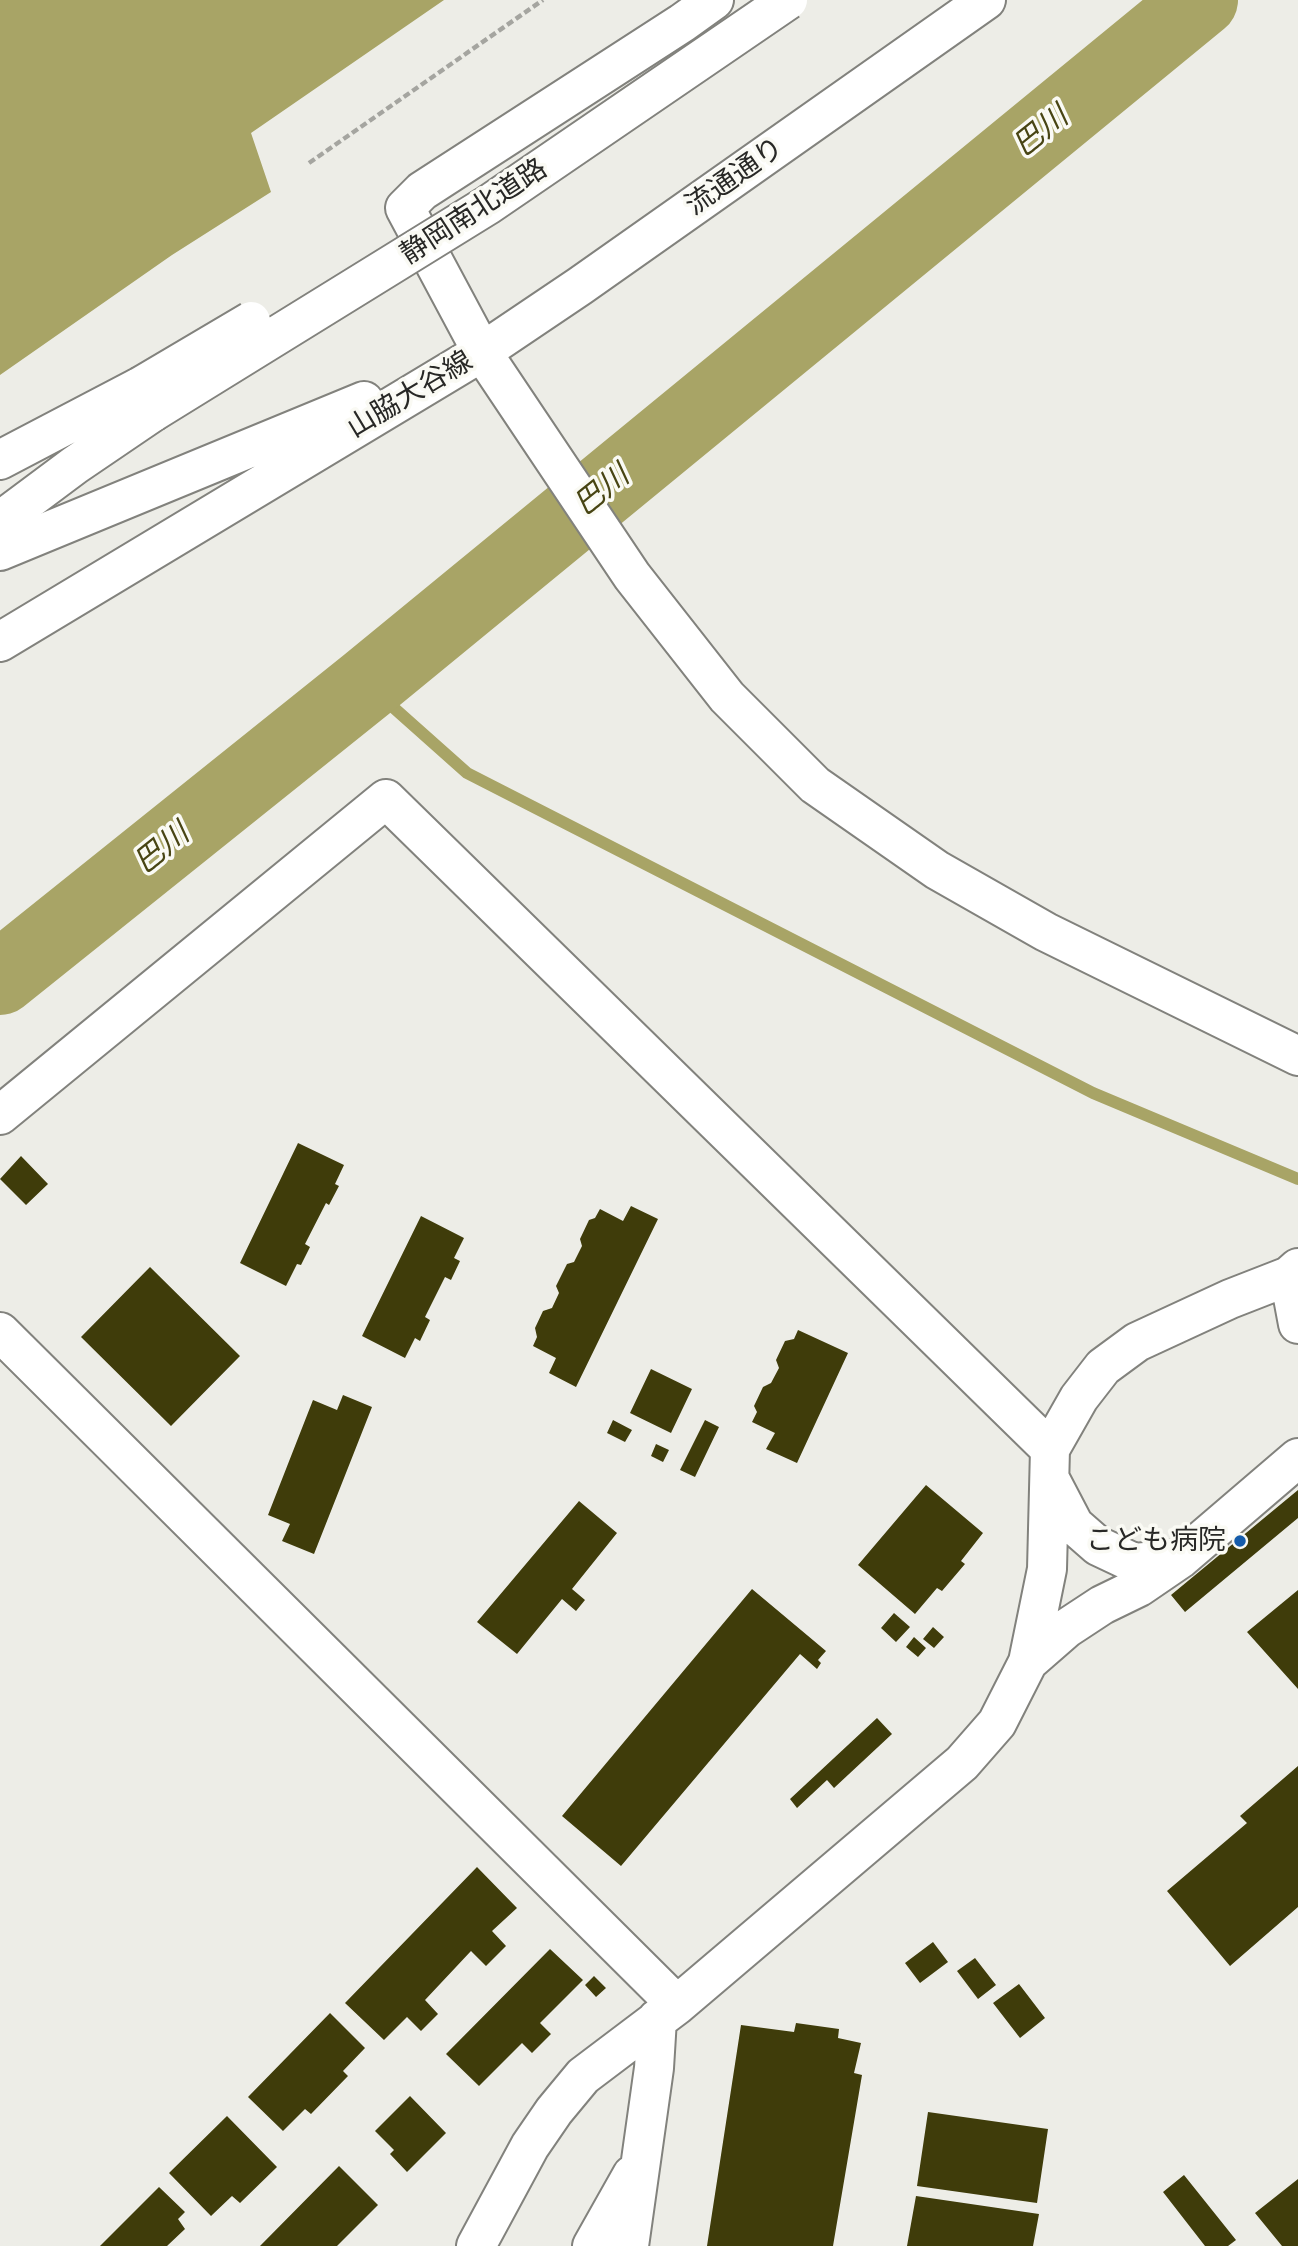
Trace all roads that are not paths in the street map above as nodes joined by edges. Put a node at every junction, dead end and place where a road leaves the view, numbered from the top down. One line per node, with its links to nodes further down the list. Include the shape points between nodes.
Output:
1 (714, 0): 5 (main road, via 422,191 405,208)
2 (751, 0): 6 (main road, 静岡南北道路, bridge, via 458,198)
3 (788, 0): 6 (main road, 静岡南北道路, bridge, via 488,205)
4 (986, 0): 5 (main road, 流通通り)
5 (482, 352): 9 (main road, 山脇大谷線); 10 (main road, 山脇大谷線); 11 (main road, via 632,576 727,697 815,785 936,870 1046,932)
6 (147, 399): 7 (main road); 8 (main road, via 75,465)
7 (0, 460)
8 (0, 521)
9 (0, 551)
10 (0, 642)
11 (1298, 1056)
12 (0, 1115): 17 (main road, via 386,799)
13 (1294, 1272): 14 (main road); 17 (main road, via 1137,1342 1103,1367 1079,1398)
14 (1298, 1324)
15 (0, 1332): 20 (main road)
16 (1298, 1458): 18 (main road)
17 (1051, 1465): 18 (main road, via 1074,1525 1098,1546 1134,1563); 19 (main road, via 1048,1569)
18 (1180, 1559): 19 (main road, via 1067,1628)
19 (1027, 1662): 20 (main road, via 997,1723 962,1763)
20 (667, 2012): 21 (main road, via 654,2068); 22 (main road, via 583,2076 554,2111)
21 (643, 2155): 23 (main road); 24 (main road)
22 (476, 2246)
23 (592, 2246)
24 (629, 2246)

